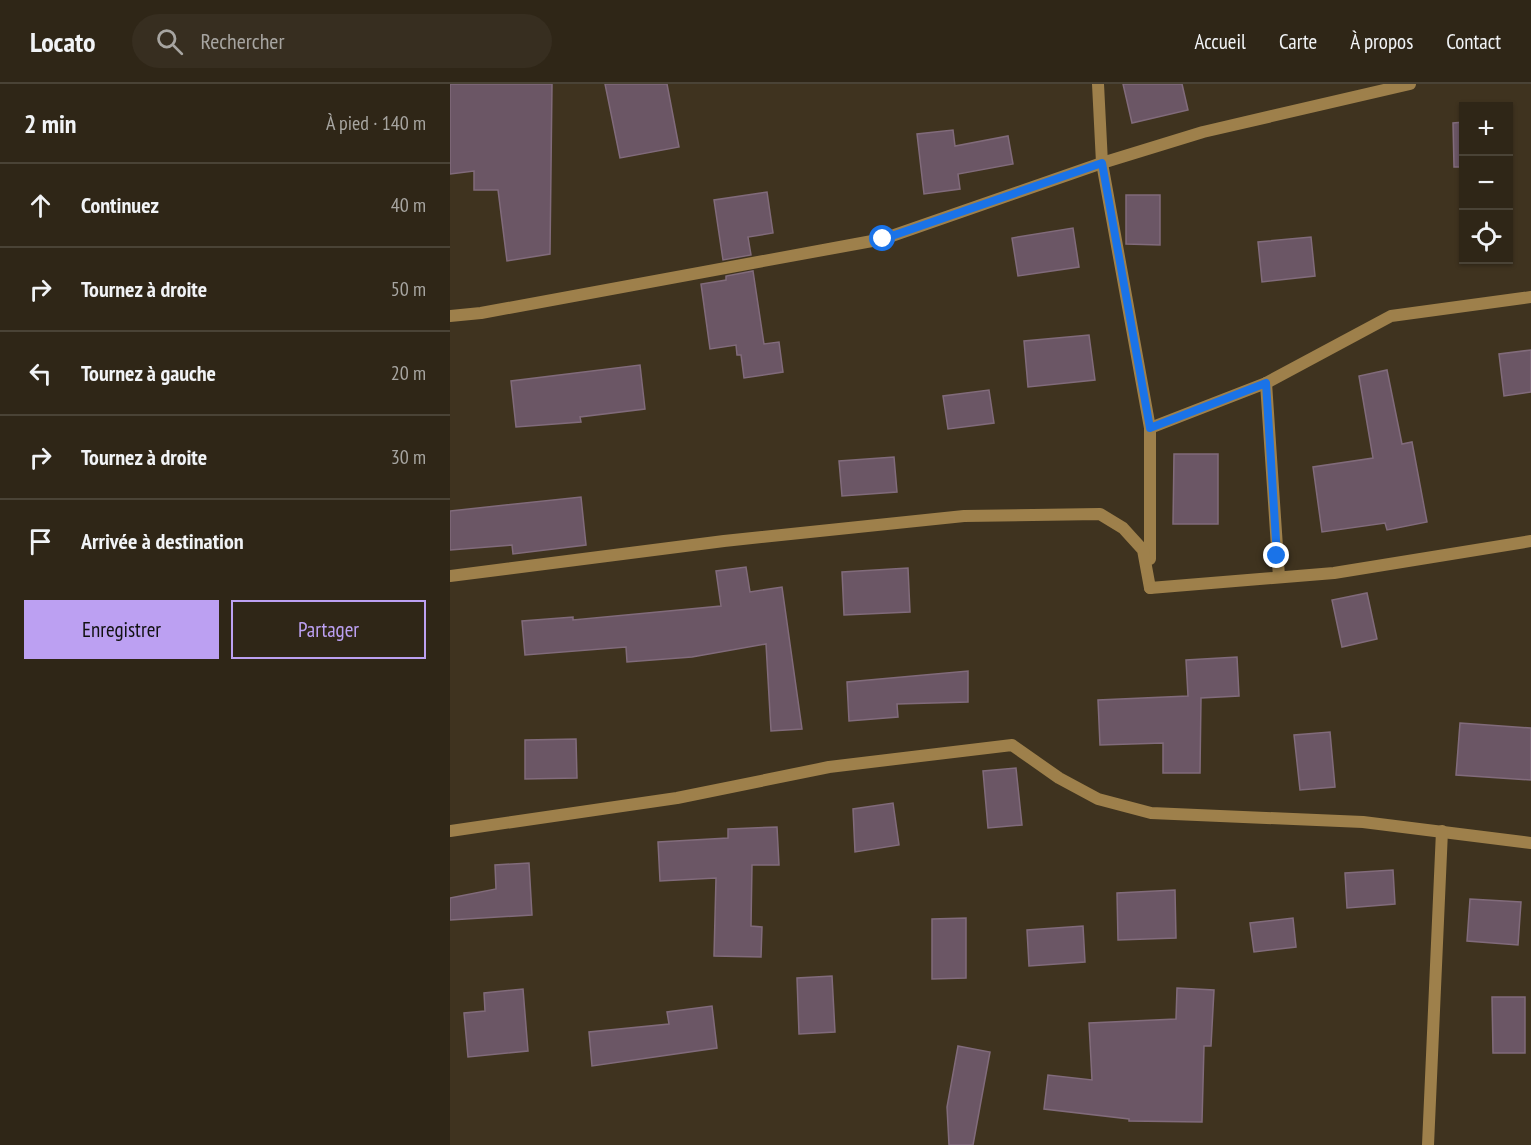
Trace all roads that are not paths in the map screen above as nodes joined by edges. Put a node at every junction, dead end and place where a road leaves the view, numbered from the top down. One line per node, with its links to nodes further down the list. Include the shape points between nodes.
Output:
1 (1098, 84): 3 (street)
2 (1410, 84): 3 (street, via 1203,132)
3 (1102, 163): 5 (street, via 883,239); 7 (street)
4 (1531, 297): 6 (street, via 1391,316)
5 (450, 316)
6 (1266, 383): 7 (street); 10 (street)
7 (1150, 428): 11 (street)
8 (1531, 541): 10 (street, via 1334,573)
9 (450, 576): 11 (street, via 964,516 1100,514 1123,528 1143,550)
10 (1279, 577): 11 (street)
11 (1150, 588)
12 (450, 831): 13 (street, via 677,798 829,767 1012,745 1098,799 1151,813 1363,822)
13 (1442, 831): 14 (street); 15 (street)
14 (1531, 843)
15 (1428, 1145)

